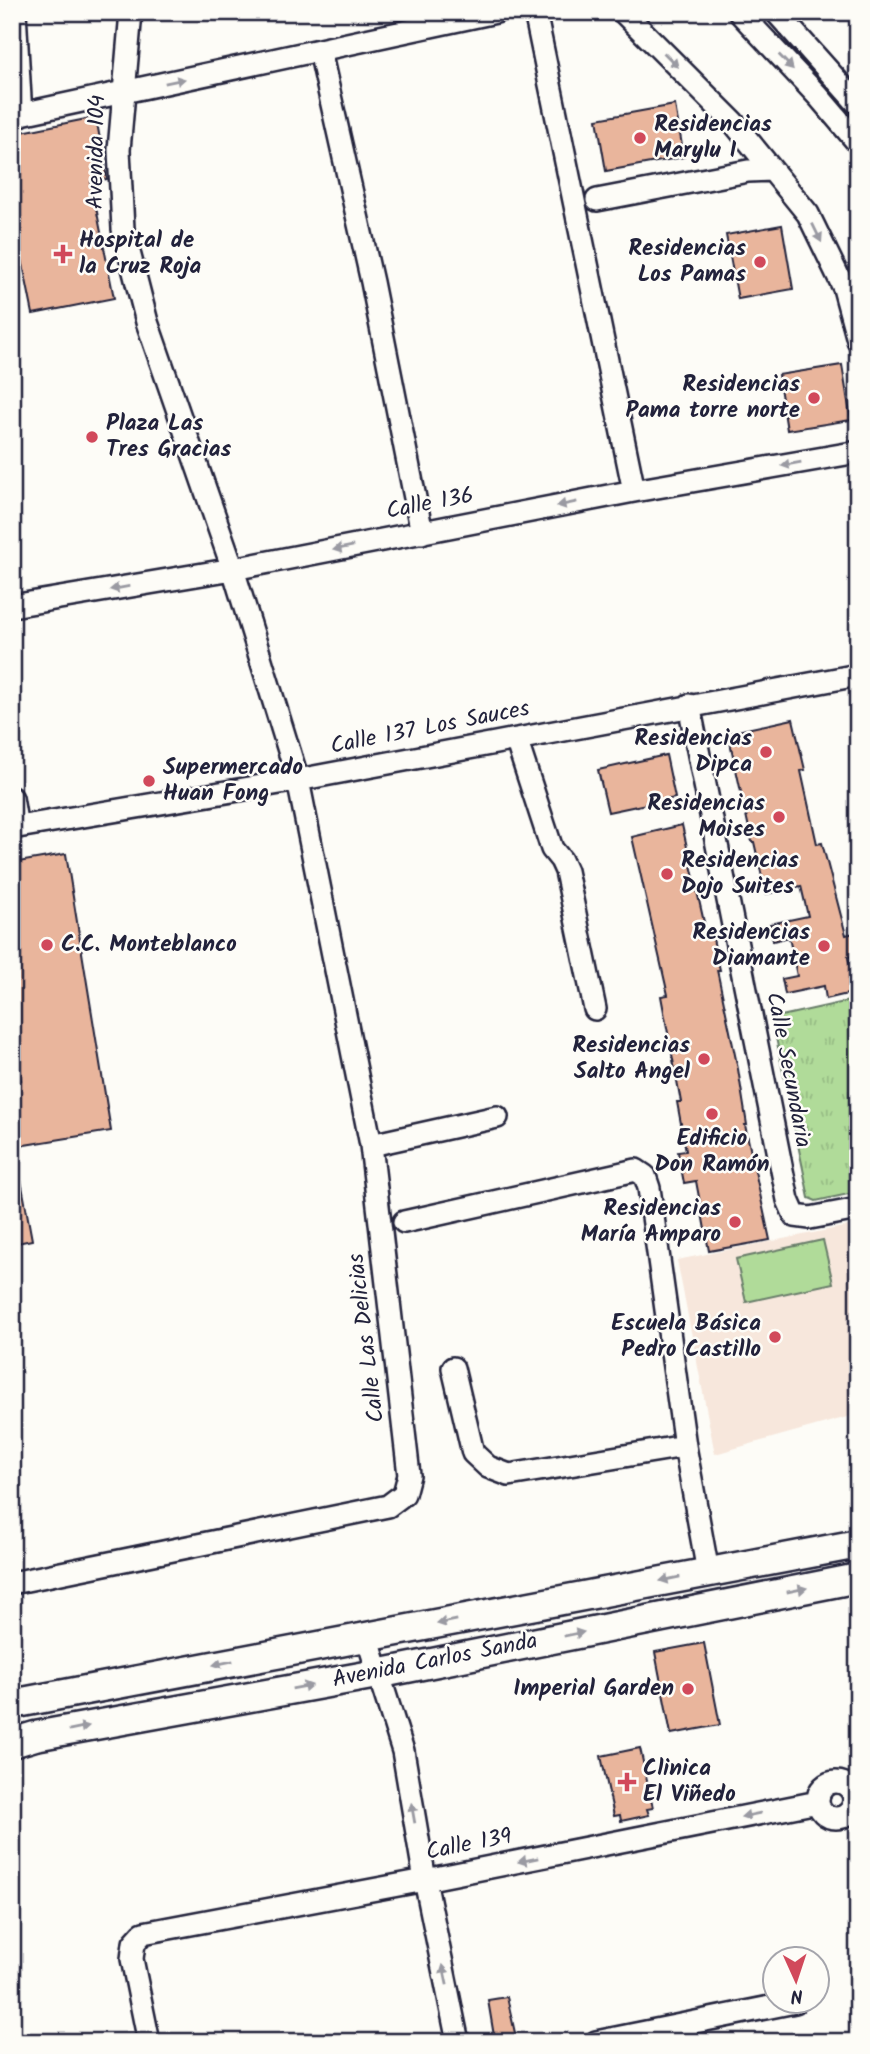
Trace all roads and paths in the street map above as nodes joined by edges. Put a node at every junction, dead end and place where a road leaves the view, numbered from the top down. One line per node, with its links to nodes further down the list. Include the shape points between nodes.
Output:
1 (15, 12): 11 (street)
2 (131, 12): 9 (street, Avenida 104)
3 (496, 12): 8 (street)
4 (536, 12): 17 (street)
5 (622, 12): 13 (street, one-way to 13, via 733,122)
6 (739, 12): 12 (street, one-way to 12)
7 (776, 12): 10 (street)
8 (320, 51): 9 (street, one-way to 8); 18 (street)
9 (123, 92): 11 (street); 19 (street, Avenida 104, via 119,150 123,229 147,322)
10 (858, 104)
11 (16, 115)
12 (858, 143)
13 (772, 170): 14 (street); 15 (street, one-way to 15, via 808,214 844,288)
14 (597, 200)
15 (858, 340)
16 (858, 452): 17 (street, Calle 136, one-way to 17)
17 (634, 491): 18 (street, Calle 136, one-way to 18)
18 (422, 533): 19 (street, Calle 136, one-way to 19)
19 (233, 569): 20 (street, Calle 136, one-way to 20); 24 (street, Avenida 104)
20 (12, 606)
21 (858, 675): 22 (street, Calle 137 Los Sauces)
22 (689, 705): 23 (street, Calle 137 Los Sauces); 30 (street, Calle Secundaria, via 788,1200 795,1216 810,1218)
23 (516, 739): 24 (street, Calle 137 Los Sauces); 27 (street, via 552,849 566,871)
24 (298, 780): 26 (street, Calle 137 Los Sauces); 29 (street, Calle Las Delicias)
25 (12, 798): 26 (street)
26 (15, 828)
27 (595, 1009)
28 (497, 1117): 29 (street)
29 (371, 1145): 37 (street, Calle Las Delicias, via 409,1475 404,1494 388,1506)
30 (858, 1209)
31 (404, 1222): 33 (street, via 636,1170 645,1176)
32 (453, 1368): 33 (street, via 473,1453 488,1467 509,1475)
33 (685, 1446): 35 (street)
34 (858, 1544): 35 (street, Avenida Carlos Sanda)
35 (708, 1572): 38 (street, Avenida Carlos Sanda, one-way to 38)
36 (858, 1578): 39 (street, Avenida Carlos Sanda, one-way to 36)
37 (12, 1583)
38 (367, 1637): 39 (street); 40 (street, Avenida Carlos Sanda, one-way to 40)
39 (377, 1674): 41 (street, Avenida Carlos Sanda, one-way to 39); 43 (street, one-way to 39, via 402,1751)
40 (12, 1704)
41 (12, 1743)
42 (856, 1798): 43 (street, Calle 139, one-way to 43, via 844,1784 832,1783 822,1790 818,1802)
43 (425, 1880): 45 (street, Calle 139, via 143,1933 134,1943 132,1959); 46 (street, one-way to 43)
44 (762, 2008): 47 (street)
45 (149, 2042)
46 (458, 2042)
47 (596, 2042)

